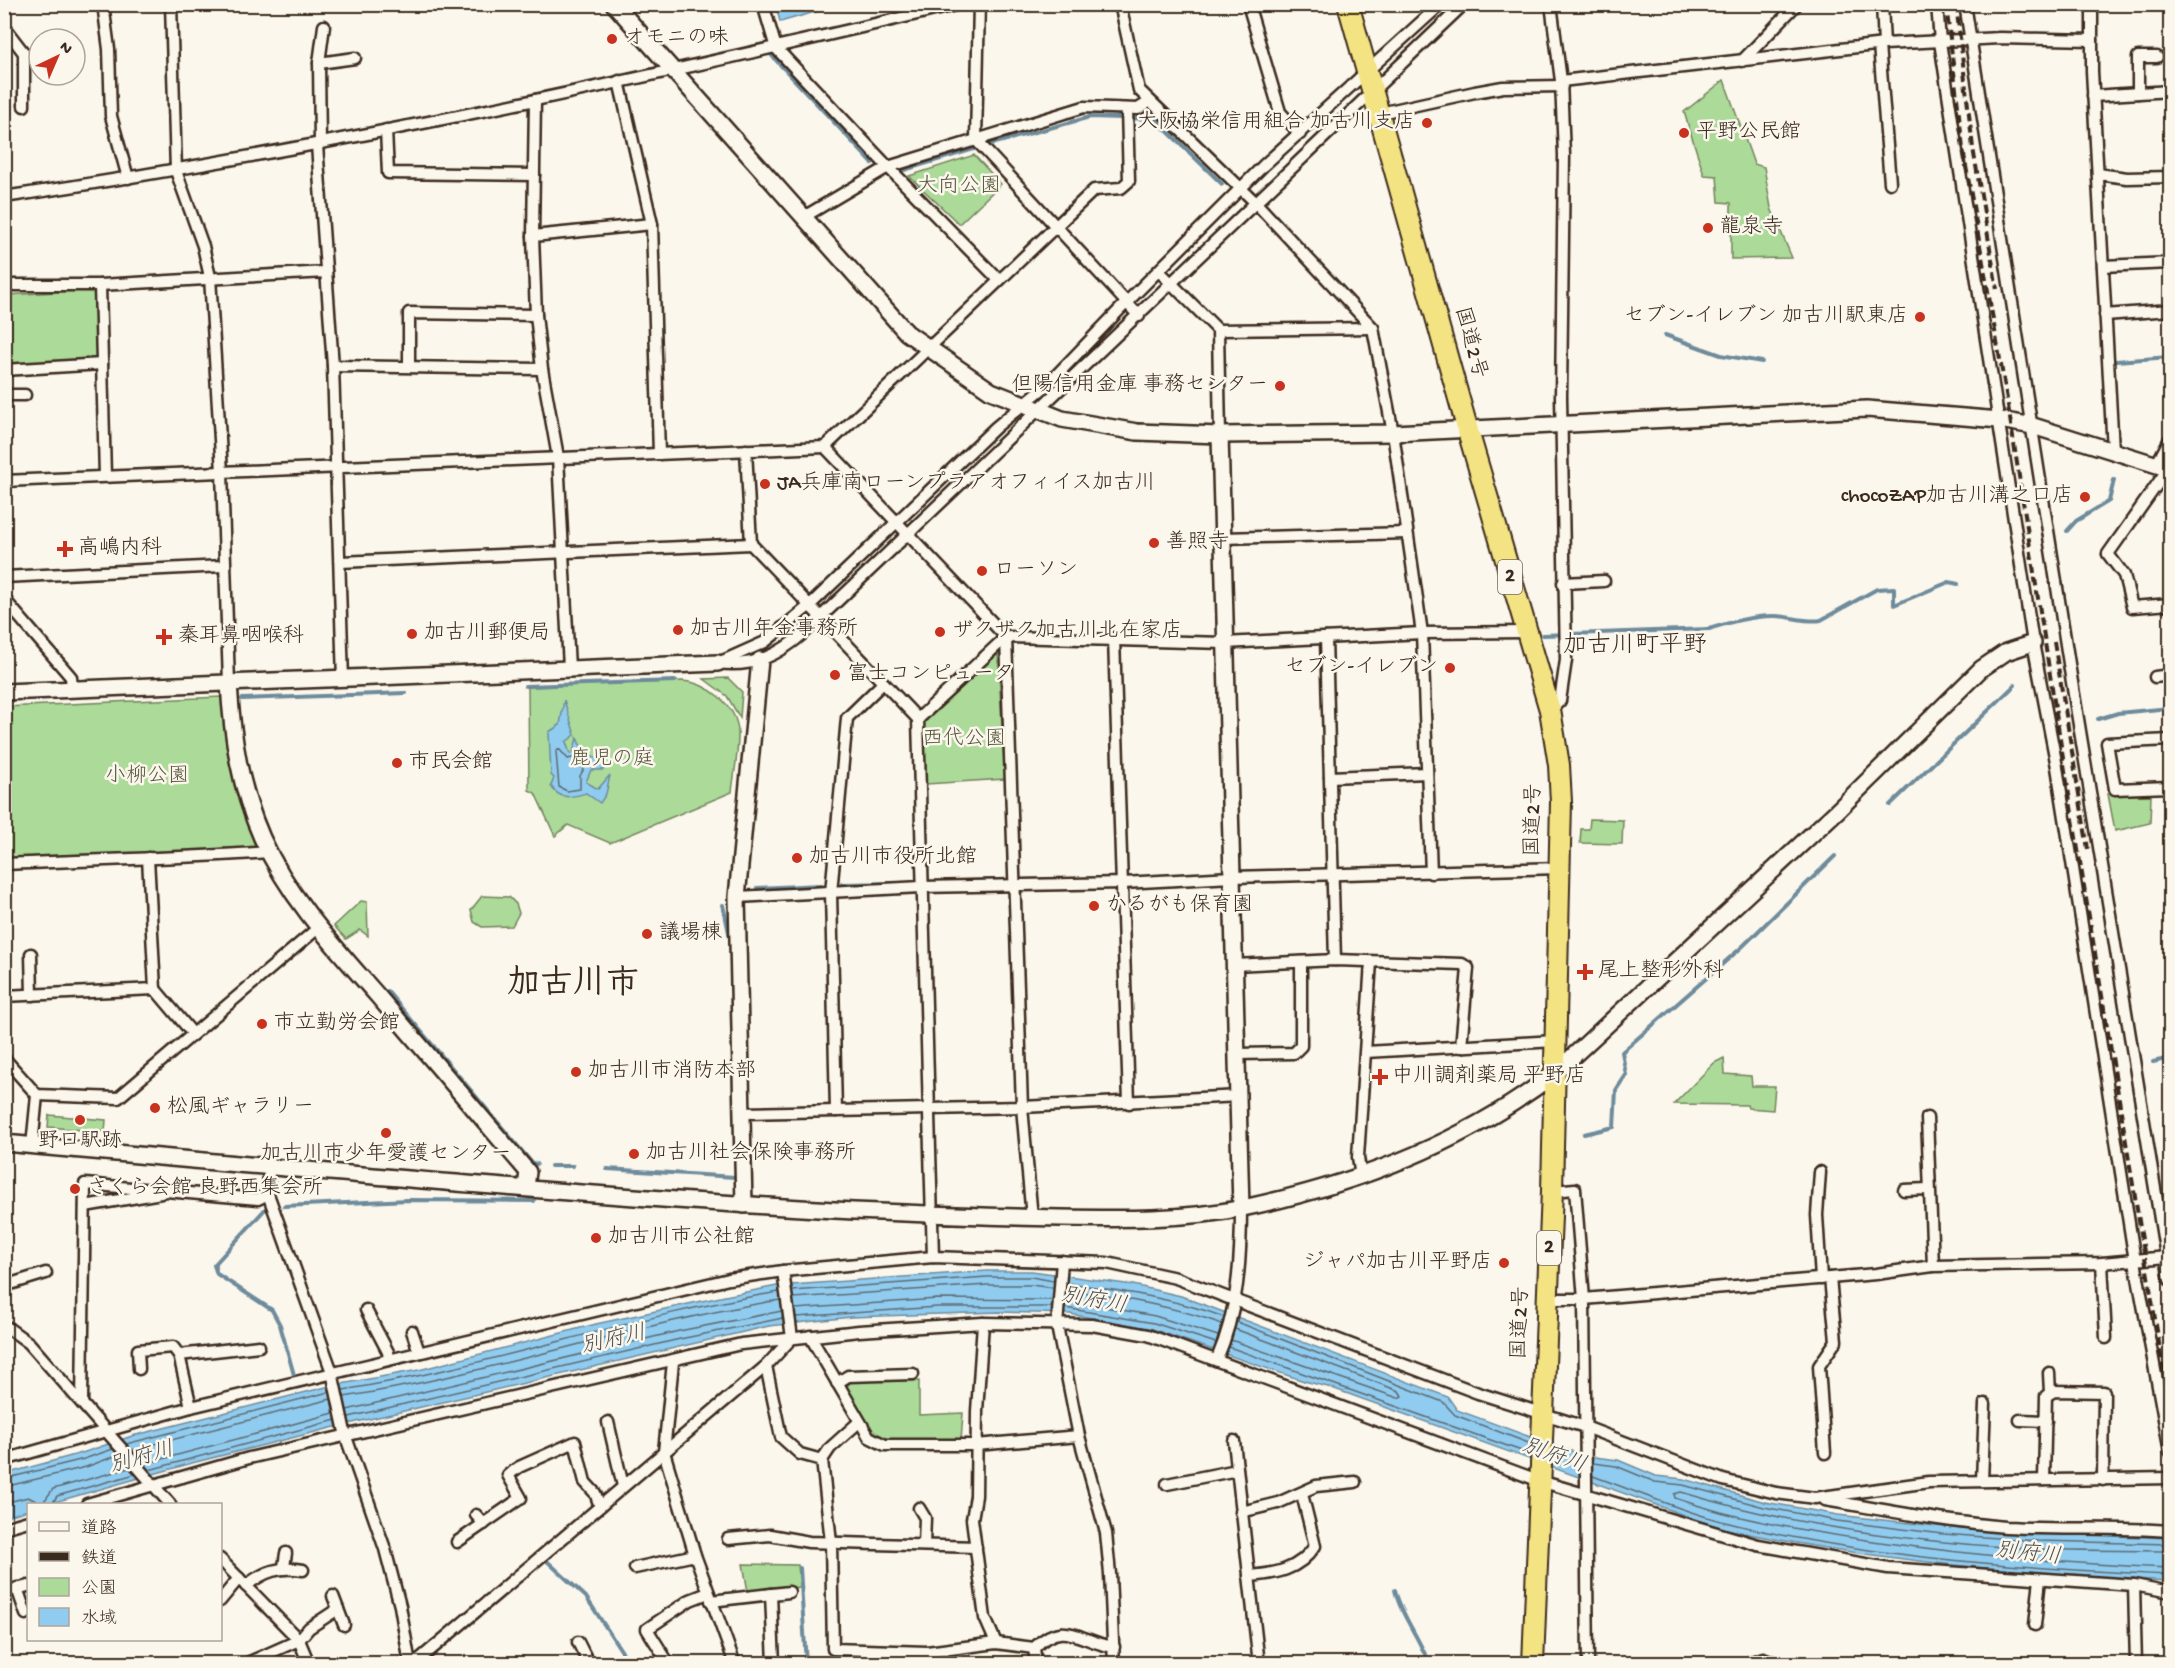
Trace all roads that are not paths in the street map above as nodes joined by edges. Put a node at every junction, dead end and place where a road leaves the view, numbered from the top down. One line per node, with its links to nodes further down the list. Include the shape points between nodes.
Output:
1 (103, 4): 51 (street, via 111,117)
2 (171, 4): 47 (street)
3 (614, 4): 29 (street)
4 (763, 4): 24 (street)
5 (960, 4): 24 (street)
6 (979, 4): 44 (street)
7 (1120, 4): 39 (street, via 1139,90)
8 (1248, 4): 43 (street, via 1280,112)
9 (1348, 4): 30 (highway, 国道2号 / 2)
10 (1441, 4): 30 (street)
11 (1464, 4): 34 (street)
12 (1551, 4): 32 (street)
13 (1797, 4): 27 (street)
14 (1882, 4): 23 (street)
15 (1937, 4): 22 (street)
16 (1965, 4): 20 (street)
17 (2092, 4): 21 (street)
18 (324, 26): 28 (street)
19 (4, 27): 37 (street, via 24,53)
20 (1968, 39): 21 (street); 22 (street); 88 (street)
21 (2092, 40): 36 (street)
22 (1940, 42): 23 (street); 86 (street)
23 (1882, 45): 27 (street); 52 (street)
24 (776, 48): 29 (street); 46 (street)
25 (2157, 57): 35 (street, via 2138,57)
26 (355, 58): 28 (street)
27 (1742, 61): 32 (street)
28 (319, 63): 45 (street)
29 (671, 70): 31 (street); 56 (street)
30 (1368, 72): 34 (highway, 国道2号 / 2); 43 (street)
31 (619, 81): 38 (street); 57 (street)
32 (1562, 83): 41 (street, via 1503,87); 87 (street)
33 (2170, 91): 35 (street)
34 (1374, 92): 41 (highway, 国道2号 / 2); 55 (street)
35 (2139, 93): 36 (street)
36 (2093, 96): 48 (street)
37 (20, 98)
38 (535, 100): 42 (street); 49 (street)
39 (1149, 102): 40 (street, via 1138,109); 53 (street)
40 (1126, 109): 44 (street, via 1084,108); 58 (street, via 1129,181 1121,188 1094,190)
41 (1380, 113): 89 (highway, 国道2号 / 2)
42 (386, 130): 45 (street); 49 (street, via 388,173)
43 (1300, 134): 53 (street)
44 (976, 140): 46 (street); 58 (street)
45 (318, 145): 47 (street); 63 (street)
46 (888, 167): 56 (street); 65 (street)
47 (176, 171): 51 (street); 64 (street)
48 (2097, 174): 50 (street); 61 (street)
49 (534, 175): 59 (street)
50 (2170, 177)
51 (128, 178): 54 (street)
52 (1890, 183)
53 (1242, 189): 55 (street); 62 (street)
54 (4, 197)
55 (1256, 203): 68 (street); 74 (street)
56 (802, 218): 76 (street, via 891,318)
57 (652, 224): 59 (street); 96 (street)
58 (1056, 227): 65 (street); 69 (street)
59 (533, 236): 71 (street)
60 (2170, 263): 61 (street)
61 (2103, 266): 72 (street)
62 (1159, 271): 68 (street); 69 (street)
63 (326, 272): 64 (street); 78 (street)
64 (210, 277): 67 (street); 100 (street)
65 (998, 279): 76 (street)
66 (4, 285): 67 (street)
67 (100, 285): 77 (street)
68 (1173, 285): 73 (street); 75 (street)
69 (1127, 302): 73 (street); 84 (street, via 1047,386)
70 (2170, 310): 72 (street)
71 (536, 315): 79 (street, via 410,313); 80 (street)
72 (2105, 315): 95 (street)
73 (1139, 316): 85 (street)
74 (1373, 328): 75 (street); 90 (street)
75 (1218, 330): 91 (street)
76 (927, 348): 84 (street, via 991,391); 93 (street)
77 (102, 364): 81 (street); 101 (street)
78 (333, 366): 79 (street); 98 (street)
79 (409, 366): 80 (street)
80 (542, 369): 97 (street)
81 (4, 370)
82 (4, 395): 83 (street)
83 (25, 395)
84 (1022, 405): 85 (street); 103 (street)
85 (1038, 411): 91 (street, via 1137,432); 104 (street)
86 (2000, 420): 87 (street, via 1867,409); 88 (street); 125 (street)
87 (1562, 424): 89 (street); 113 (street)
88 (2033, 426): 95 (street); 196 (street)
89 (1468, 431): 90 (street); 118 (highway, 国道2号 / 2)
90 (1393, 433): 91 (street); 105 (street)
91 (1220, 435): 106 (street)
92 (2170, 439): 99 (street)
93 (825, 447): 94 (street); 103 (street)
94 (746, 450): 96 (street); 107 (street)
95 (2113, 450): 99 (street)
96 (659, 454): 97 (street)
97 (558, 457): 98 (street); 108 (street)
98 (337, 468): 100 (street); 109 (street)
99 (2165, 468): 115 (street, via 2108,554 2124,575 2132,607)
100 (222, 472): 101 (street); 110 (street)
101 (105, 476): 102 (street)
102 (4, 481)
103 (898, 522): 104 (street); 116 (street)
104 (908, 532): 117 (street); 120 (street)
105 (1407, 533): 106 (street); 119 (street)
106 (1223, 538): 124 (street)
107 (751, 544): 108 (street); 116 (street)
108 (562, 554): 109 (street); 129 (street)
109 (340, 562): 132 (street)
110 (223, 566): 111 (street); 133 (street)
111 (4, 577)
112 (1604, 581): 113 (street)
113 (1563, 583): 137 (street, via 1566,660 1560,701)
114 (4, 599): 135 (street, via 71,676)
115 (2170, 604)
116 (809, 606): 117 (street); 123 (street)
117 (820, 618): 127 (street, via 790,645); 134 (street)
118 (1526, 632): 119 (street); 137 (highway, 国道2号 / 2)
119 (1422, 633): 122 (street); 140 (street)
120 (1006, 637): 121 (street); 138 (street); 151 (street)
121 (1114, 638): 124 (street); 150 (street)
122 (1326, 638): 124 (street); 141 (street)
123 (765, 642): 126 (street); 127 (street)
124 (1224, 643): 149 (street)
125 (2033, 643): 170 (street, via 2006,652 1981,669 1838,810); 198 (street)
126 (741, 653): 127 (street); 128 (street)
127 (757, 661): 128 (street); 154 (street)
128 (718, 663): 129 (street)
129 (568, 668): 132 (street)
130 (2170, 675): 131 (street)
131 (2155, 677)
132 (343, 680): 133 (street)
133 (229, 683): 135 (street); 143 (street, via 239,770)
134 (883, 683): 138 (street); 153 (street, via 847,718)
135 (72, 689): 136 (street)
136 (4, 692)
137 (1550, 710): 146 (highway, 国道2号 / 2, via 1560,775)
138 (918, 719): 152 (street)
139 (2170, 740): 142 (street, via 2107,743 2115,789)
140 (1427, 773): 141 (street); 147 (street)
141 (1330, 777): 148 (street)
142 (2170, 787)
143 (269, 852): 144 (street); 155 (street)
144 (148, 858): 145 (street); 161 (street)
145 (4, 864)
146 (1559, 868): 147 (street); 165 (highway, 国道2号 / 2)
147 (1431, 873): 148 (street)
148 (1333, 875): 149 (street); 157 (street)
149 (1232, 877): 150 (street); 160 (street)
150 (1123, 883): 151 (street); 173 (street)
151 (1014, 886): 152 (street); 174 (street)
152 (921, 887): 153 (street); 175 (street)
153 (831, 893): 154 (street); 176 (street)
154 (737, 897): 177 (street)
155 (318, 928): 164 (street); 184 (street, via 528,1172)
156 (31, 954): 162 (street)
157 (1335, 960): 158 (street); 159 (street)
158 (1301, 962): 160 (street); 168 (street, via 1301,1046 1294,1053)
159 (1371, 962): 166 (street, via 1462,964 1468,968); 167 (street)
160 (1235, 965): 168 (street)
161 (155, 989): 162 (street); 164 (street)
162 (32, 995): 163 (street)
163 (4, 996)
164 (193, 1034): 171 (street, via 118,1098)
165 (1555, 1041): 166 (street); 170 (highway, 国道2号 / 2)
166 (1461, 1047): 167 (street)
167 (1366, 1052): 183 (street, via 1358,1157)
168 (1238, 1054): 172 (street)
169 (4, 1058): 171 (street)
170 (1555, 1073): 183 (street, via 1480,1122); 188 (highway, 国道2号 / 2)
171 (37, 1095): 180 (street)
172 (1240, 1096): 173 (street); 192 (street)
173 (1129, 1103): 174 (street)
174 (1022, 1107): 175 (street); 194 (street)
175 (930, 1109): 176 (street); 193 (street)
176 (836, 1111): 177 (street)
177 (744, 1113): 190 (street)
178 (1927, 1118): 185 (street)
179 (4, 1143): 180 (street)
180 (32, 1146): 181 (street)
181 (268, 1169): 184 (street); 189 (street)
182 (1820, 1172): 203 (street, via 1817,1204)
183 (1361, 1177): 192 (street)
184 (526, 1187): 190 (street)
185 (1928, 1189): 186 (street); 200 (street)
186 (1904, 1190)
187 (168, 1191): 189 (street, via 258,1199); 191 (street, via 147,1198); 191 (street, via 85,1184)
188 (1552, 1191): 206 (highway, 国道2号 / 2); 207 (street, via 1575,1189)
189 (268, 1194): 230 (street)
190 (744, 1205): 193 (street)
191 (85, 1206): 235 (street)
192 (1241, 1208): 194 (street, via 1136,1220); 208 (street)
193 (932, 1215): 194 (street); 195 (street)
194 (1032, 1218)
195 (933, 1257): 197 (street); 201 (street)
196 (2169, 1257): 198 (street); 204 (street)
197 (1062, 1261): 208 (street, via 1107,1263 1176,1278); 214 (street)
198 (2135, 1261): 199 (street); 250 (street)
199 (2102, 1263): 200 (street); 213 (street)
200 (1933, 1266): 203 (street)
201 (783, 1271): 219 (street); 223 (street, via 729,1279)
202 (46, 1272): 205 (street)
203 (1825, 1278): 207 (street); 251 (street, via 1836,1341 1819,1366)
204 (2170, 1281)
205 (4, 1286)
206 (1548, 1299): 207 (street); 238 (highway, 国道2号 / 2)
207 (1584, 1299): 244 (street)
208 (1235, 1302): 225 (street); 238 (street)
209 (366, 1310): 226 (street)
210 (983, 1323): 214 (street); 217 (street); 248 (street)
211 (2118, 1324): 213 (street)
212 (4, 1325): 216 (street)
213 (2105, 1325): 220 (street)
214 (1057, 1326): 225 (street, via 1092,1325 1148,1335); 245 (street)
215 (412, 1331): 223 (street)
216 (10, 1334): 235 (street, via 29,1343)
217 (810, 1336): 219 (street); 233 (street)
218 (146, 1338): 222 (street)
219 (792, 1338): 227 (street, via 741,1344); 228 (street)
220 (2106, 1338)
221 (259, 1346): 224 (street, via 246,1343)
222 (147, 1350): 224 (street, via 172,1347); 229 (street, via 138,1350)
223 (419, 1352): 226 (street)
224 (179, 1355): 237 (street)
225 (1218, 1356): 255 (street)
226 (389, 1359): 230 (street)
227 (673, 1362): 246 (street); 249 (street)
228 (766, 1366): 249 (street); 253 (street, via 781,1437 800,1454)
229 (140, 1369)
230 (332, 1372): 237 (street); 246 (street)
231 (2049, 1373): 234 (street)
232 (913, 1374): 233 (street, via 848,1376)
233 (837, 1383): 242 (street)
234 (2050, 1394): 240 (street, via 2046,1396); 258 (street, via 2104,1392)
235 (81, 1403): 243 (street)
236 (1985, 1404): 259 (street)
237 (190, 1407): 243 (street)
238 (1542, 1418): 244 (street); 255 (highway, 国道2号 / 2)
239 (2020, 1420): 240 (street)
240 (2046, 1421): 257 (street)
241 (608, 1422): 263 (street)
242 (859, 1422): 248 (street, via 869,1437 885,1445); 253 (street)
243 (105, 1431): 252 (street); 262 (street)
244 (1585, 1432): 264 (street); 266 (street, via 1723,1480)
245 (1079, 1436): 248 (street); 308 (street, via 1106,1533)
246 (346, 1437): 262 (street, via 249,1458); 314 (street, via 385,1549)
247 (1233, 1441): 254 (street)
248 (976, 1445): 281 (street, via 972,1519)
249 (664, 1452): 263 (street); 283 (street)
250 (2170, 1452)
251 (1826, 1453)
252 (4, 1460)
253 (822, 1460): 279 (street)
254 (1237, 1470): 261 (street); 271 (street)
255 (1540, 1477): 264 (street); 322 (highway, 国道2号 / 2)
256 (2170, 1479): 258 (street)
257 (2044, 1480): 258 (street); 259 (street)
258 (2103, 1480)
259 (1982, 1481): 266 (street, via 1929,1482)
260 (1355, 1482): 265 (street, via 1316,1486)
261 (1167, 1484)
262 (152, 1486): 267 (street); 268 (street)
263 (623, 1486): 269 (street)
264 (1585, 1492): 289 (street, via 1758,1545 1888,1568); 323 (street)
265 (1302, 1494): 271 (street); 288 (street, via 1315,1546 1309,1556 1281,1573)
266 (1815, 1498): 276 (street, via 2008,1527)
267 (94, 1503)
268 (169, 1503)
269 (600, 1506): 274 (street, via 585,1482 575,1442 508,1475 521,1498); 314 (street)
270 (919, 1508): 280 (street, via 924,1518)
271 (1241, 1512): 288 (street)
272 (476, 1515): 274 (street)
273 (27, 1521): 275 (street)
274 (484, 1524): 278 (street)
275 (4, 1528)
276 (2170, 1531)
277 (728, 1539): 279 (street, via 770,1535)
278 (458, 1542)
279 (831, 1542): 280 (street); 307 (street, via 833,1649 927,1652)
280 (924, 1545): 281 (street)
281 (976, 1547): 307 (street, via 985,1618)
282 (286, 1553): 285 (street)
283 (694, 1556): 286 (street); 299 (street)
284 (222, 1561): 290 (street)
285 (285, 1567): 287 (street); 290 (street)
286 (635, 1568)
287 (303, 1570)
288 (1249, 1576): 321 (street)
289 (2040, 1579): 291 (street); 304 (street)
290 (242, 1582): 300 (street); 305 (street)
291 (2133, 1585): 296 (street); 326 (street)
292 (27, 1586): 293 (street)
293 (17, 1588): 294 (street); 302 (street)
294 (4, 1592)
295 (789, 1592): 297 (street)
296 (2170, 1592)
297 (771, 1594): 299 (street); 318 (street)
298 (333, 1596): 301 (street)
299 (710, 1597): 316 (street, via 690,1600 647,1629); 317 (street)
300 (222, 1599)
301 (338, 1609): 303 (street); 305 (street, via 309,1628)
302 (26, 1614)
303 (344, 1624)
304 (2035, 1625)
305 (299, 1640): 312 (street); 313 (street)
306 (578, 1642): 315 (street)
307 (996, 1643): 309 (street)
308 (1114, 1647): 309 (street, via 1064,1630 1047,1635); 320 (street)
309 (1034, 1648): 319 (street)
310 (5, 1659): 311 (street)
311 (6, 1664)
312 (245, 1664)
313 (309, 1664)
314 (412, 1664)
315 (589, 1664)
316 (669, 1664)
317 (735, 1664)
318 (774, 1664)
319 (1036, 1664)
320 (1114, 1664)
321 (1259, 1664)
322 (1533, 1664)
323 (1588, 1664)
324 (1745, 1664): 325 (street, via 1763,1658)
325 (1778, 1664)
326 (2136, 1664)

